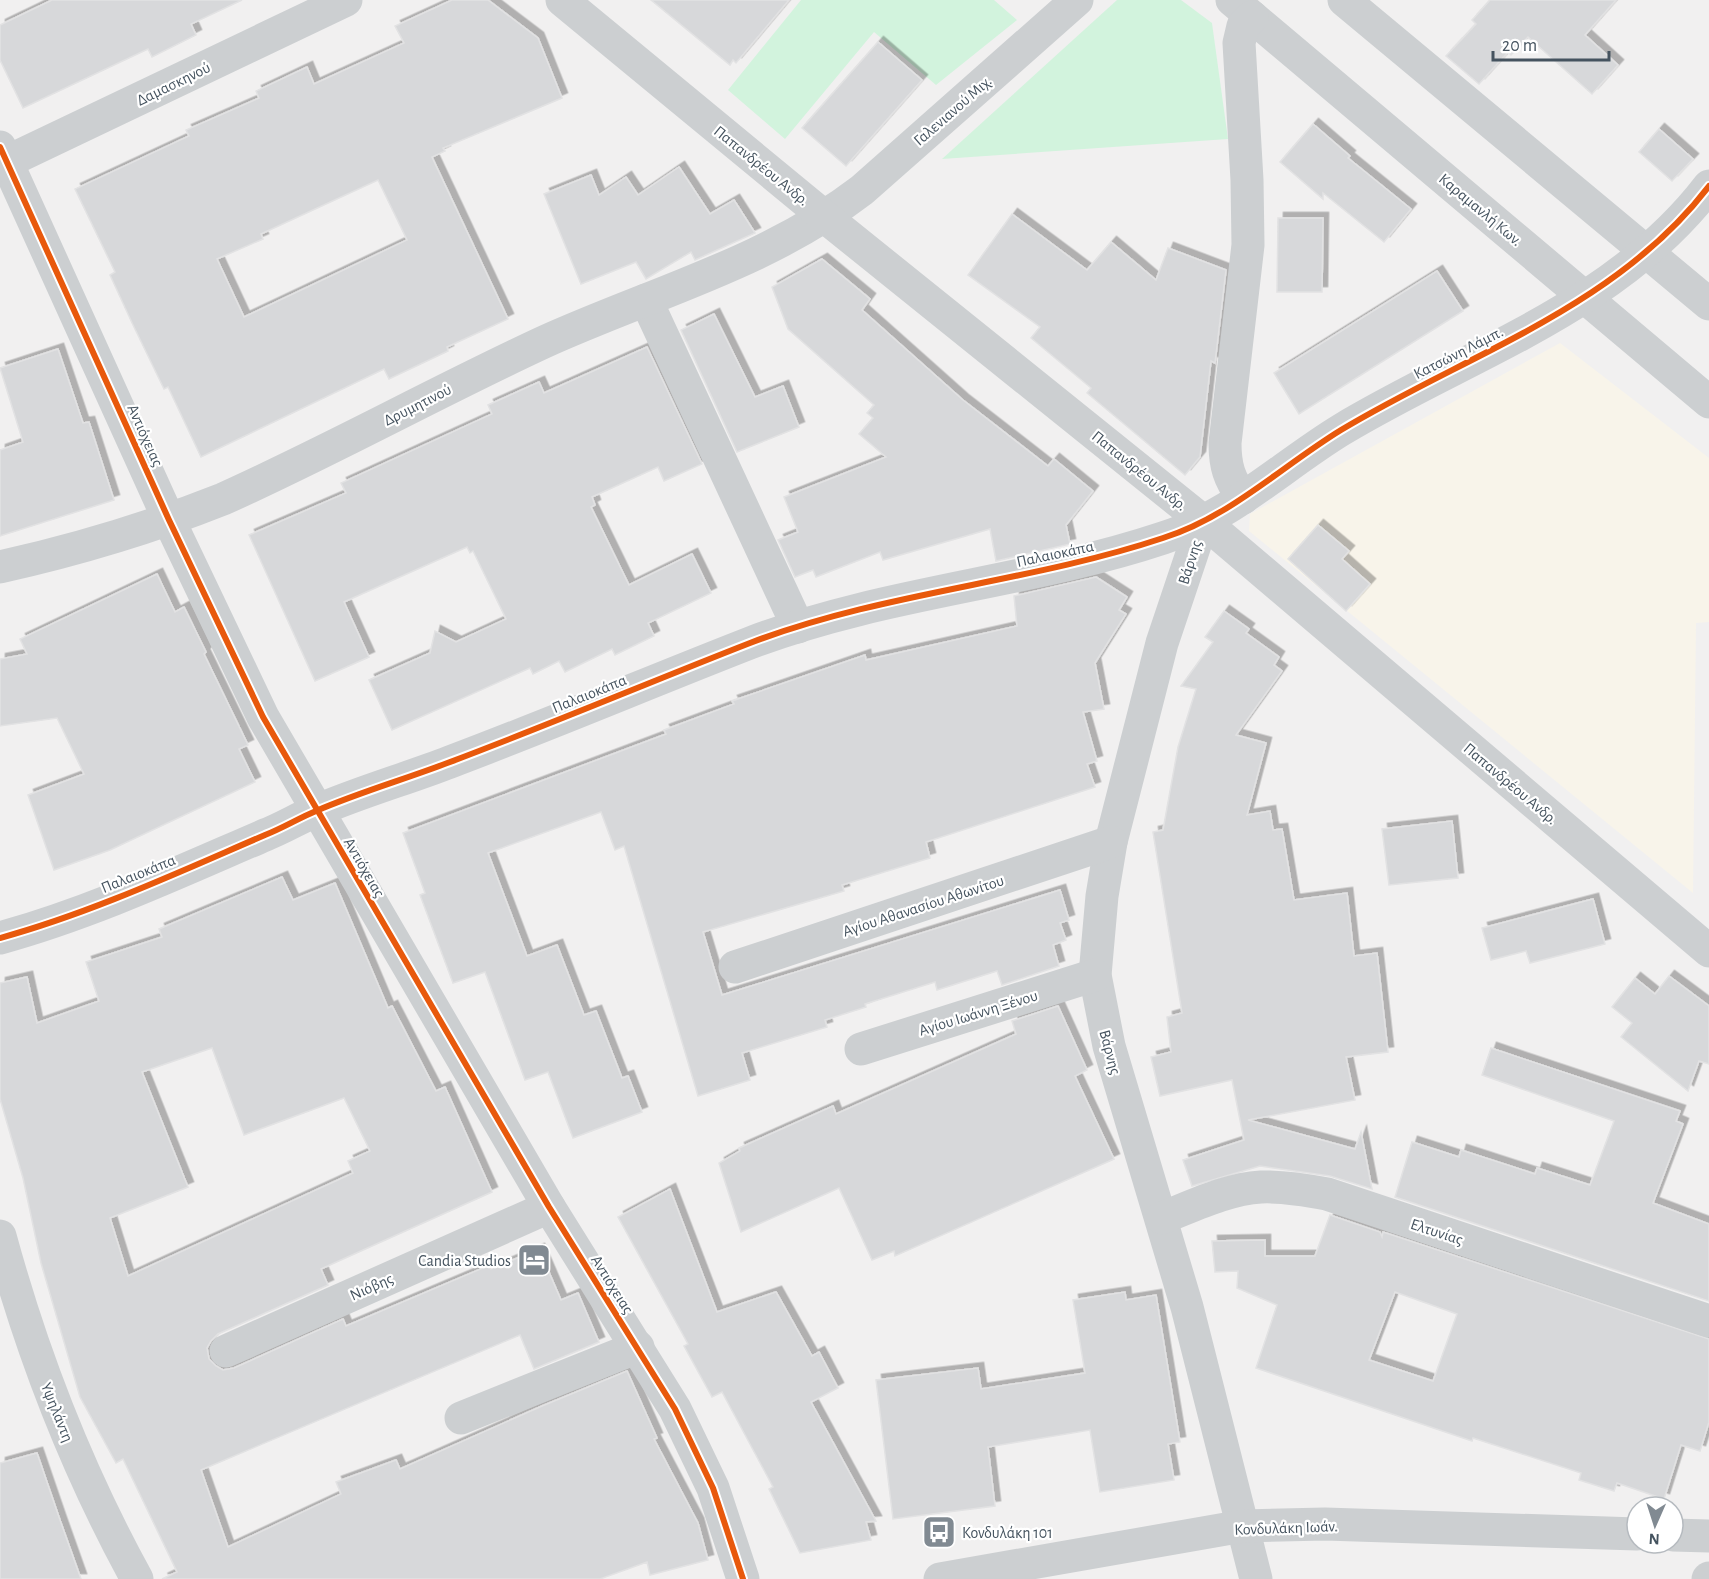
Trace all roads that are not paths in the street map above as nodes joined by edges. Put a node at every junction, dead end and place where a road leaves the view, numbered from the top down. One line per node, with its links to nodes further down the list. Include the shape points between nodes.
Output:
1 (346, 0): 6 (street, Δαμασκηνού)
2 (562, 0): 8 (street, Παπανδρέου Ανδρ.)
3 (1077, 0): 8 (street, Γαλενιανού Μιχ., via 862,190)
4 (1344, 0): 9 (street)
5 (1242, 9): 10 (street, Καραμανλή Κων.); 14 (street, Καραμανλή Κων., via 1239,44 1248,245 1225,450 1226,469)
6 (2, 158): 15 (street, Αντιόχειας)
7 (1709, 186): 9 (street, Κατσώνη Λάμπ., via 1686,215)
8 (825, 217): 11 (street, Δρυμητινού, via 706,278); 16 (street, Παπανδρέου Ανδρ.)
9 (1647, 252): 10 (street, Κατσώνη Λάμπ.); 12 (street)
10 (1585, 297): 13 (street, Καραμανλή Κων.); 14 (street, Κατσώνη Λάμπ., via 1539,326 1370,413 1303,454)
11 (646, 300): 15 (street, Δρυμητινού, via 546,341 270,477); 18 (street)
12 (1709, 304)
13 (1709, 402)
14 (1243, 498): 16 (street, Κατσώνη Λάμπ.)
15 (170, 520): 17 (street, Δρυμητινού); 19 (street, Αντιόχειας, via 263,717)
16 (1203, 521): 18 (street, Παλαιοκάπα, via 1110,555 856,610); 20 (street, Βάρνης, via 1162,643); 22 (street, Παπανδρέου Ανδρ.)
17 (0, 567)
18 (798, 627): 19 (street, Παλαιοκάπα)
19 (316, 811): 21 (street, Παλαιοκάπα, via 122,895); 26 (street, Αντιόχειας)
20 (1111, 842): 23 (street, Αγίου Αθανασίου Αθωνίτου); 24 (street, Βάρνης)
21 (0, 938)
22 (1709, 951)
23 (735, 967)
24 (1095, 975): 25 (street, Αγίου Ιωάννη Ξένου); 27 (street, Βάρνης, via 1108,1046)
25 (861, 1049)
26 (549, 1207): 30 (street, Αντιόχειας); 31 (street, Νιόβης)
27 (1162, 1218): 29 (street, Ελτυνίας, via 1241,1190 1304,1190); 33 (street, Βάρνης)
28 (0, 1236): 38 (street, Υψηλάντη, via 44,1378 98,1508)
29 (1709, 1321)
30 (638, 1347): 32 (street); 39 (street, Αντιόχειας, via 675,1409 705,1472)
31 (226, 1352)
32 (461, 1418)
33 (1243, 1526): 34 (street, Κονδυλάκη Ιωάν., via 1325,1524); 37 (street, Κονδυλάκη Ιωάν.); 41 (street, Βάρνης)
34 (1625, 1534)
35 (1685, 1535): 36 (street)
36 (1709, 1536)
37 (996, 1575): 40 (street, Κονδυλάκη Ιωάν.)
38 (137, 1579)
39 (743, 1579)
40 (940, 1579)
41 (1256, 1579)

